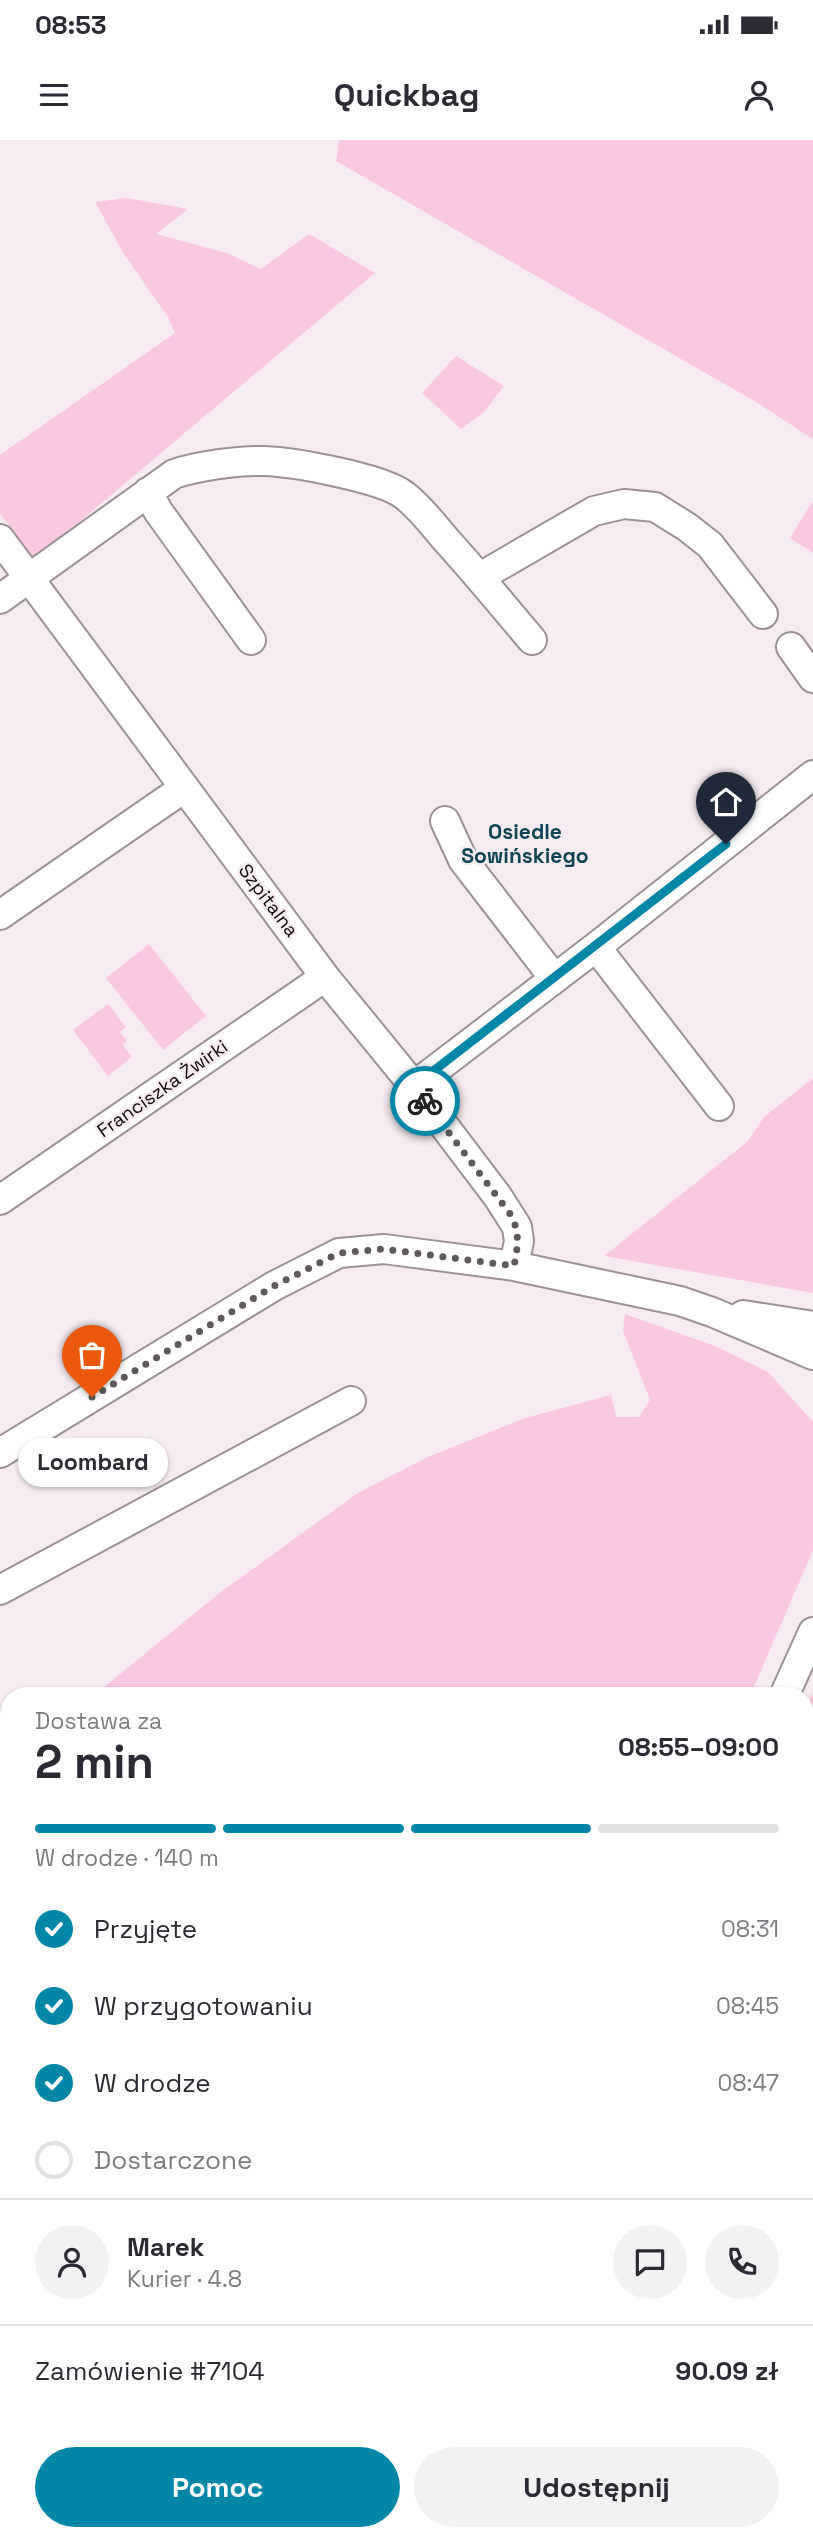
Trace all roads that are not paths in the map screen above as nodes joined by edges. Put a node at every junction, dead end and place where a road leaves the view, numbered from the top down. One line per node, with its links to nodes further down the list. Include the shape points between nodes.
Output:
1 (148, 492): 3 (street); 4 (street, via 187,469 262,461 359,477 389,485 417,505); 7 (street)
2 (0, 539): 3 (street, Szpitalna)
3 (29, 577): 5 (street); 12 (street, Szpitalna)
4 (480, 577): 6 (street, via 594,510 624,504 655,507 710,545); 8 (street)
5 (0, 598)
6 (764, 614)
7 (251, 640)
8 (532, 640)
9 (791, 647): 10 (street)
10 (813, 678)
11 (811, 781): 15 (street)
12 (184, 789): 14 (street); 16 (street, Szpitalna)
13 (445, 821): 17 (street, via 463,860)
14 (0, 915)
15 (596, 947): 17 (street); 19 (street)
16 (326, 976): 18 (street, Szpitalna); 20 (street, Franciszka Żwirki)
17 (554, 978): 18 (street)
18 (414, 1086): 21 (street, Szpitalna, via 511,1215 519,1241)
19 (719, 1106)
20 (3, 1199)
21 (514, 1266): 22 (street); 28 (street, via 384,1249 339,1253 274,1286)
22 (712, 1312): 23 (street); 24 (street); 25 (street); 26 (street, via 788,1353)
23 (813, 1326)
24 (813, 1340)
25 (813, 1355)
26 (813, 1375)
27 (351, 1401): 29 (street)
28 (0, 1453)
29 (0, 1590)
30 (810, 1642): 31 (street)
31 (788, 1687)

